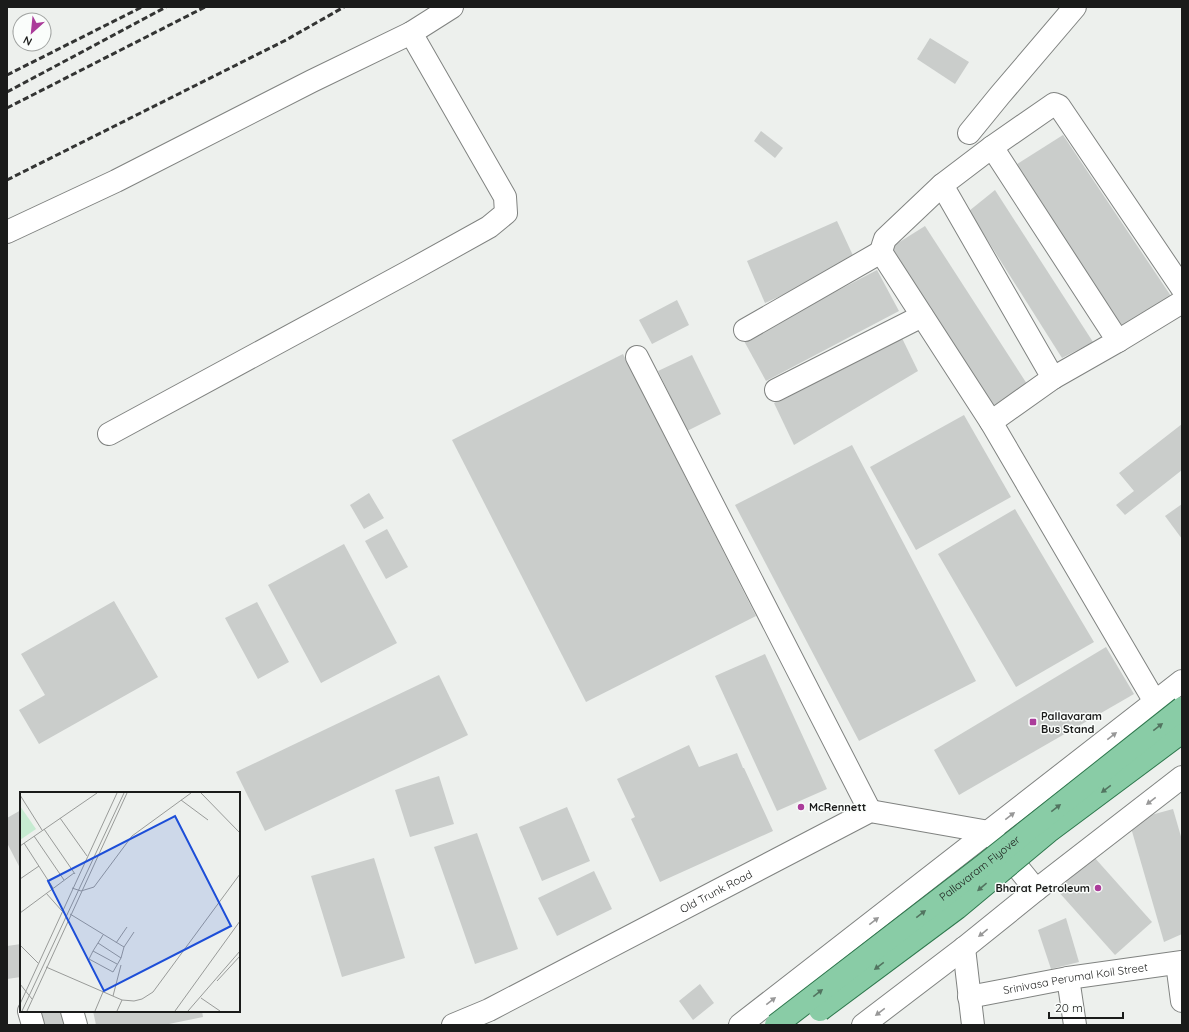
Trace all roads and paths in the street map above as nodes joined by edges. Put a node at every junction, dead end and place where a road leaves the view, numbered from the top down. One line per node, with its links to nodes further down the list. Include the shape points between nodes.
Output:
1 (452, 7): 3 (street)
2 (1075, 7): 4 (street)
3 (410, 33): 7 (street, via 116,182); 18 (street, via 505,197 506,213 482,231)
4 (969, 133)
5 (992, 147): 6 (street); 9 (street, via 1054,104 1059,106); 13 (street)
6 (942, 185): 8 (street, via 885,240); 15 (street)
7 (7, 232)
8 (881, 252): 11 (street); 12 (street)
9 (1182, 288)
10 (1182, 302): 13 (street)
11 (922, 316): 16 (street); 17 (street)
12 (745, 330)
13 (1118, 341): 15 (street)
14 (637, 357): 24 (street)
15 (1053, 378): 17 (street)
16 (776, 390)
17 (991, 422): 20 (street)
18 (109, 434)
19 (1182, 681): 20 (street)
20 (1155, 702): 25 (street, one-way to 20)
21 (1182, 708): 38 (main road, Pallavaram Flyover, one-way to 21, bridge)
22 (1182, 732): 39 (main road, Pallavaram Flyover, one-way to 39, bridge, via 1048,832 957,908)
23 (1182, 777): 26 (street, one-way to 26)
24 (870, 812): 25 (street); 36 (street, Old Trunk Road, via 489,1010)
25 (989, 832): 26 (street); 37 (street, one-way to 25)
26 (1036, 890): 27 (street, one-way to 27)
27 (964, 948): 30 (street); 40 (street, one-way to 40)
28 (1180, 962): 29 (street, Srinivasa Perumal Koil Street); 31 (street)
29 (1068, 978): 30 (street, Srinivasa Perumal Koil Street); 42 (street)
30 (969, 997): 41 (street)
31 (1182, 1001)
32 (29, 1012): 34 (street)
33 (72, 1012): 35 (street)
34 (32, 1025)
35 (76, 1025)
36 (453, 1025)
37 (740, 1025)
38 (776, 1025)
39 (799, 1025)
40 (864, 1025)
41 (973, 1025)
42 (1075, 1025)

